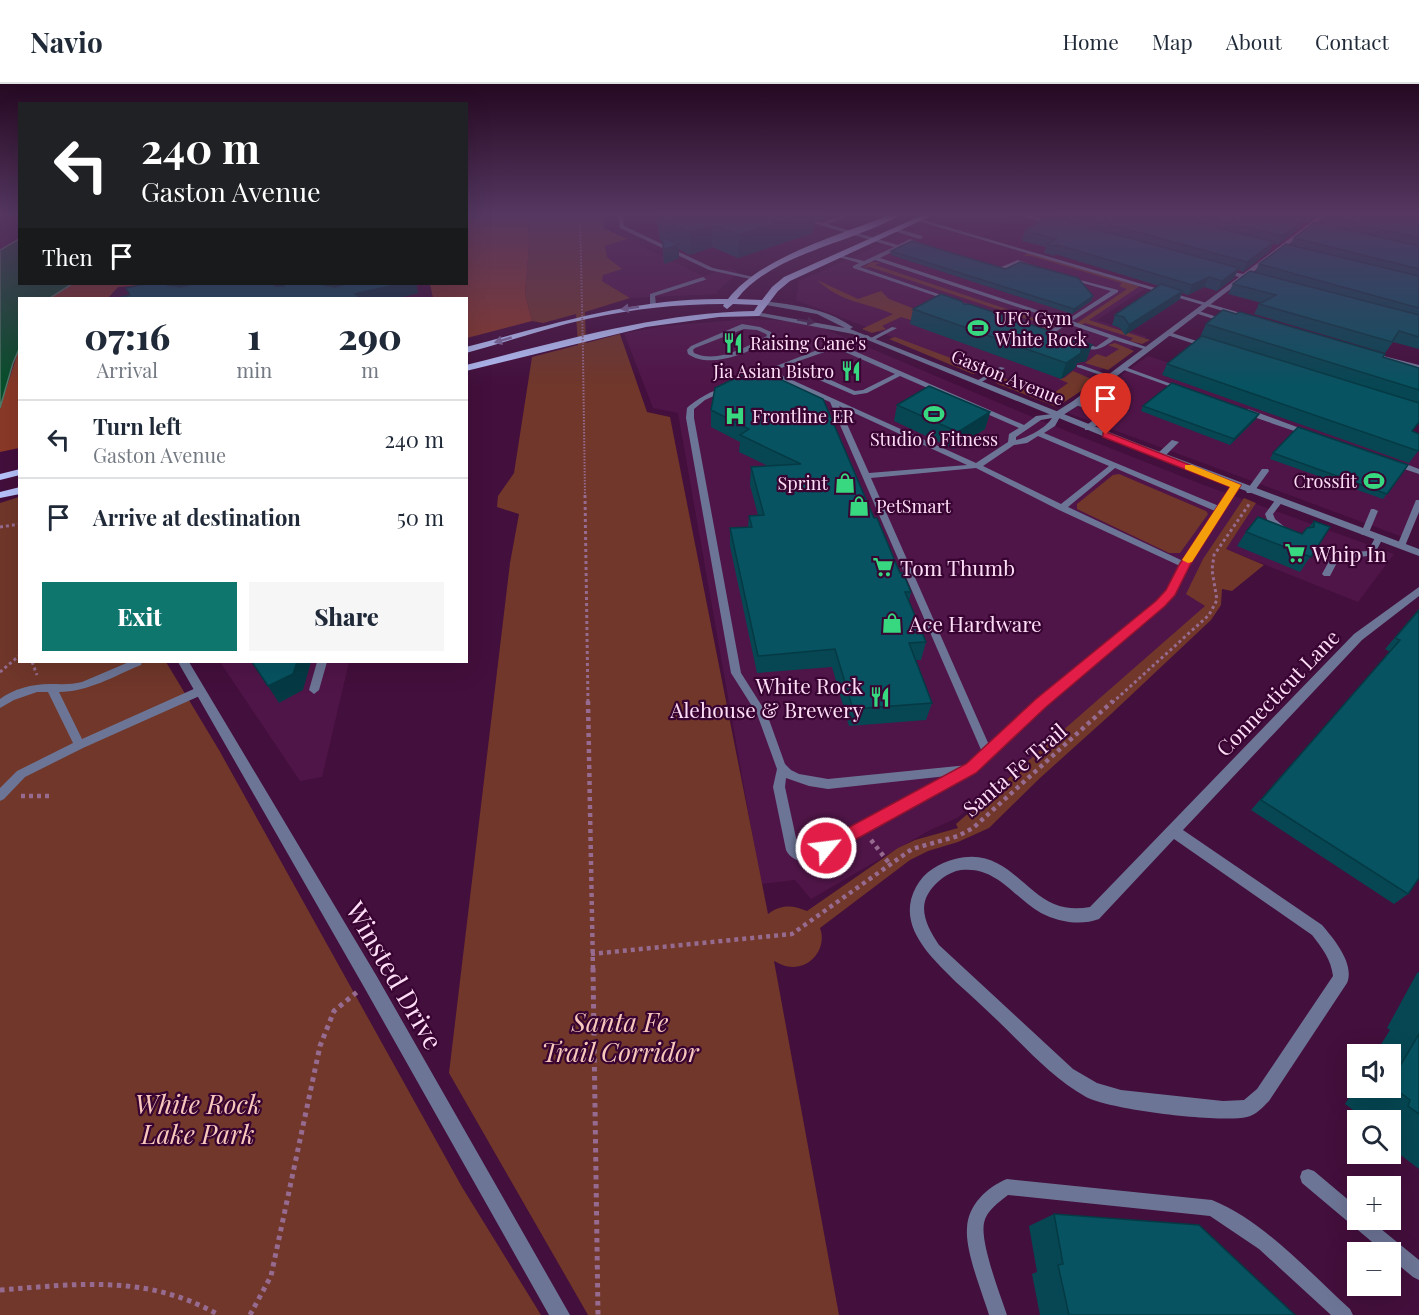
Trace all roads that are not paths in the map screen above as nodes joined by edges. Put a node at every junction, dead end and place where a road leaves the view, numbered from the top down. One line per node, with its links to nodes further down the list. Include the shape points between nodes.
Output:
1 (719, 271): 11 (lane)
2 (766, 271): 11 (main road)
3 (803, 271): 15 (main road, via 787,279)
4 (868, 271): 18 (lane)
5 (916, 271): 25 (lane)
6 (1094, 271): 17 (lane)
7 (1226, 271): 10 (street)
8 (1252, 271): 10 (street)
9 (1062, 275): 25 (lane, via 1116,291)
10 (1245, 277): 13 (street); 17 (street)
11 (755, 278): 14 (main road)
12 (703, 279): 16 (lane, via 652,295)
13 (1267, 283)
14 (730, 301): 15 (main road); 16 (main road); 22 (main road)
15 (763, 303): 23 (main road); 30 (street, Gaston Avenue, via 819,313)
16 (653, 305): 38 (main road, one-way to 38, via 602,313)
17 (1207, 305): 21 (street); 24 (lane)
18 (975, 308): 19 (lane); 20 (lane)
19 (986, 311)
20 (968, 312)
21 (1197, 312): 26 (lane); 32 (street)
22 (723, 314): 23 (main road); 44 (main road, via 645,323)
23 (756, 314): 30 (street, Gaston Avenue, one-way to 30)
24 (1252, 318)
25 (1068, 322): 31 (lane); 34 (lane)
26 (1235, 324)
27 (742, 327): 27 (lane, via 693,347 691,354 701,360 714,360 770,337 761,329)
28 (894, 328): 35 (lane)
29 (1040, 329): 31 (lane)
30 (855, 332): 35 (street, Gaston Avenue)
31 (1050, 333): 33 (lane)
32 (1169, 334): 39 (street); 40 (lane)
33 (1060, 336)
34 (1114, 337): 36 (lane, via 1097,349); 39 (lane)
35 (869, 338): 37 (lane); 52 (street, Gaston Avenue)
36 (1069, 339)
37 (837, 346): 42 (lane); 49 (lane)
38 (468, 349)
39 (1149, 349): 47 (street)
40 (1215, 349)
41 (1364, 351): 45 (lane)
42 (786, 363): 48 (lane); 49 (lane, via 854,393 865,392)
43 (1079, 366): 50 (lane)
44 (471, 367)
45 (1419, 367)
46 (1002, 368): 52 (lane)
47 (1123, 368): 50 (street); 54 (lane)
48 (766, 371): 51 (lane); 55 (lane)
49 (901, 373): 59 (lane)
50 (1111, 377): 56 (street)
51 (745, 380)
52 (978, 382): 58 (street, Gaston Avenue)
53 (734, 385): 99 (lane, via 696,403 690,418 736,673 758,705)
54 (1188, 391)
55 (833, 402): 68 (lane); 71 (lane)
56 (1076, 403): 58 (street); 60 (lane, via 1103,416)
57 (1232, 406): 62 (lane)
58 (1057, 415): 59 (lane, via 1039,418); 60 (street, Gaston Avenue); 61 (lane, via 1052,424)
59 (1025, 428): 64 (lane, via 1012,436)
60 (1088, 428): 65 (street, Gaston Avenue)
61 (1038, 433): 64 (lane); 67 (lane)
62 (1320, 437)
63 (1175, 442): 65 (lane)
64 (1012, 443): 68 (lane)
65 (1160, 456): 72 (street, Gaston Avenue)
66 (1386, 460): 70 (lane)
67 (1114, 465): 78 (lane); 79 (lane)
68 (977, 466): 71 (lane); 78 (lane)
69 (1265, 471): 74 (lane)
70 (1419, 472)
71 (866, 476): 97 (lane)
72 (1236, 485): 74 (street, Gaston Avenue); 79 (lane)
73 (18, 490): 75 (main road)
74 (1250, 491): 76 (street, Gaston Avenue)
75 (0, 495)
76 (1279, 501): 81 (street, Gaston Avenue); 82 (lane, via 1269,514 1271,520)
77 (1419, 502): 84 (lane)
78 (1062, 508): 86 (lane)
79 (1221, 510): 86 (lane)
80 (1374, 512): 81 (lane)
81 (1365, 533): 83 (street, Gaston Avenue)
82 (1291, 534)
83 (1379, 538): 84 (street, Gaston Avenue); 87 (lane, via 1371,553 1336,552)
84 (1401, 546): 85 (street, Gaston Avenue)
85 (1419, 553)
86 (1185, 565): 97 (lane, via 1161,603 1041,703)
87 (1327, 574)
88 (1417, 595): 101 (street, Connecticut Lane, via 1358,637)
89 (135, 663): 92 (lane, via 85,685)
90 (184, 663): 94 (street, Winsted Drive)
91 (322, 663): 93 (lane)
92 (51, 687): 95 (lane, via 24,691); 96 (lane)
93 (314, 690)
94 (200, 692): 96 (lane); 106 (street, Winsted Drive)
95 (0, 704)
96 (79, 745): 100 (lane, via 21,774)
97 (988, 754): 98 (lane)
98 (971, 769): 99 (lane, via 828,784 796,779); 99 (lane, via 808,858 792,850 779,787)
99 (782, 770)
100 (0, 796)
101 (1174, 831): 101 (street, Connecticut Lane, via 1317,930 1340,963 1341,978 1263,1095 1248,1108 1223,1110 1120,1099 1093,1091 1067,1076 934,950 919,929 916,906 922,889 944,870 967,862 986,865 1008,877 1034,900 1053,910 1075,917 1094,914)
102 (1308, 1177): 103 (lane)
103 (1347, 1210)
104 (1371, 1230): 105 (lane)
105 (1419, 1271)
106 (560, 1315)
107 (998, 1315): 108 (lane, via 974,1227 982,1207 993,1194 1007,1187 1212,1208 1257,1238)
108 (1344, 1315)

